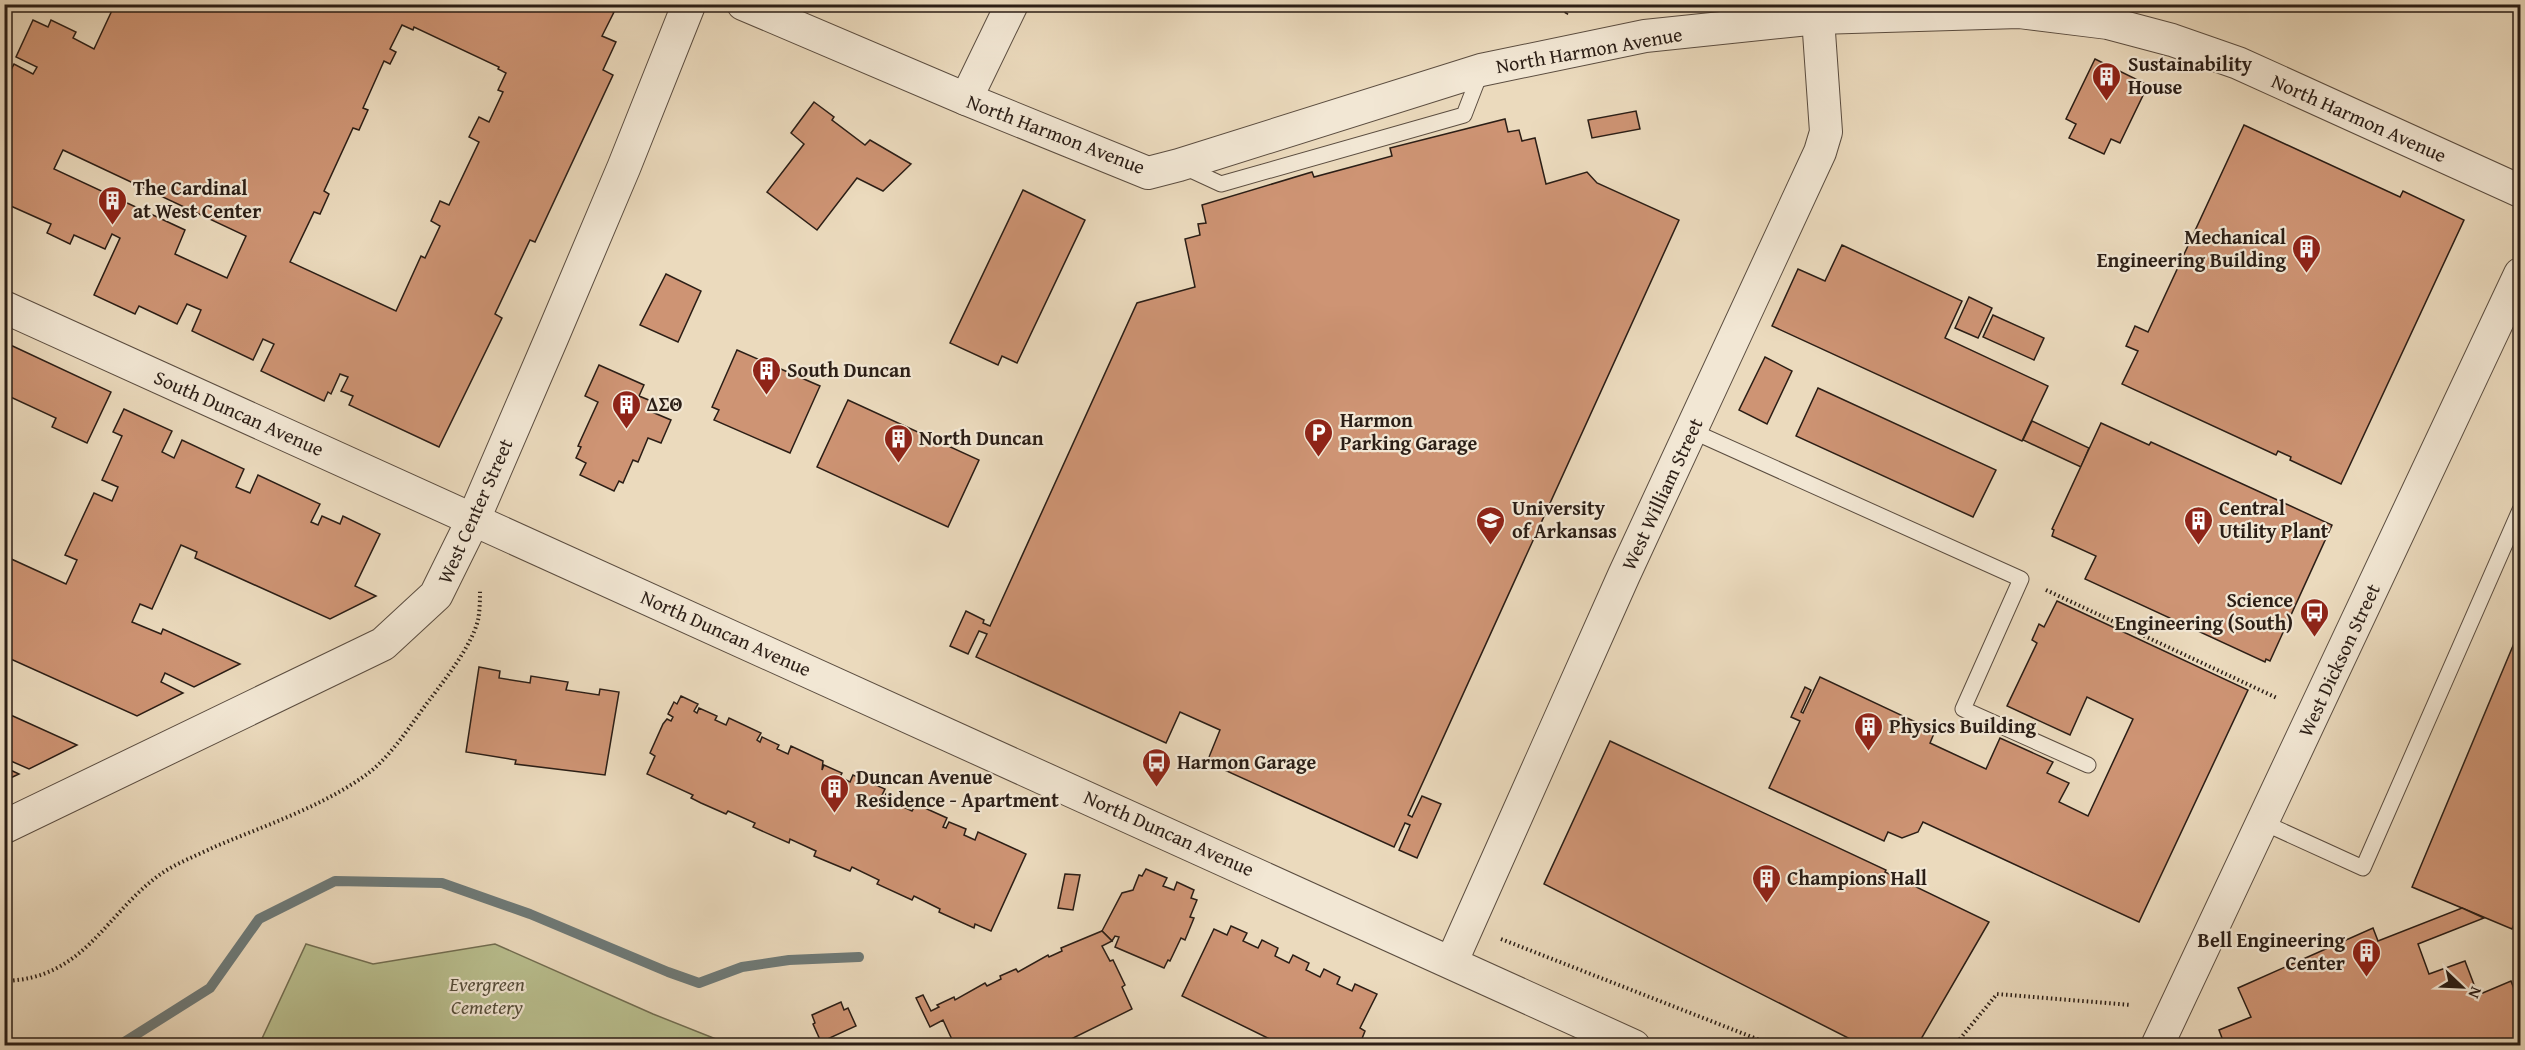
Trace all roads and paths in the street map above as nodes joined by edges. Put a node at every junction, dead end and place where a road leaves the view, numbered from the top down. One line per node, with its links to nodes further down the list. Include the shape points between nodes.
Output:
1 (689, 4): 13 (street, West Center Street)
2 (743, 4): 7 (street, North Harmon Avenue)
3 (1012, 4): 7 (street)
4 (1571, 4): 5 (path)
5 (1566, 14)
6 (1818, 18): 7 (street, North Harmon Avenue, via 1645,36 1481,70 1148,173); 8 (street, North Harmon Avenue, via 2019,12 2108,23 2238,63); 11 (street, West William Street, via 1826,132 1820,152)
7 (966, 99)
8 (2520, 190)
9 (2520, 274): 17 (street, West Dickson Street)
10 (4, 307): 13 (street, South Duncan Avenue)
11 (1692, 431): 14 (lane); 20 (street, West William Street)
12 (2520, 510): 17 (lane, via 2363,868)
13 (474, 519): 18 (street, West Center Street, via 436,595 383,644); 20 (street, North Duncan Avenue)
14 (2021, 579): 15 (path); 16 (lane, via 1963,710)
15 (2277, 698)
16 (2088, 765)
17 (2262, 822): 25 (street, West Dickson Street)
18 (4, 827)
19 (1491, 935): 23 (path)
20 (1452, 961): 22 (street, North Duncan Avenue)
21 (2131, 1005): 24 (path, via 1997,994)
22 (1634, 1046)
23 (1775, 1046)
24 (1954, 1046)
25 (2157, 1046)

